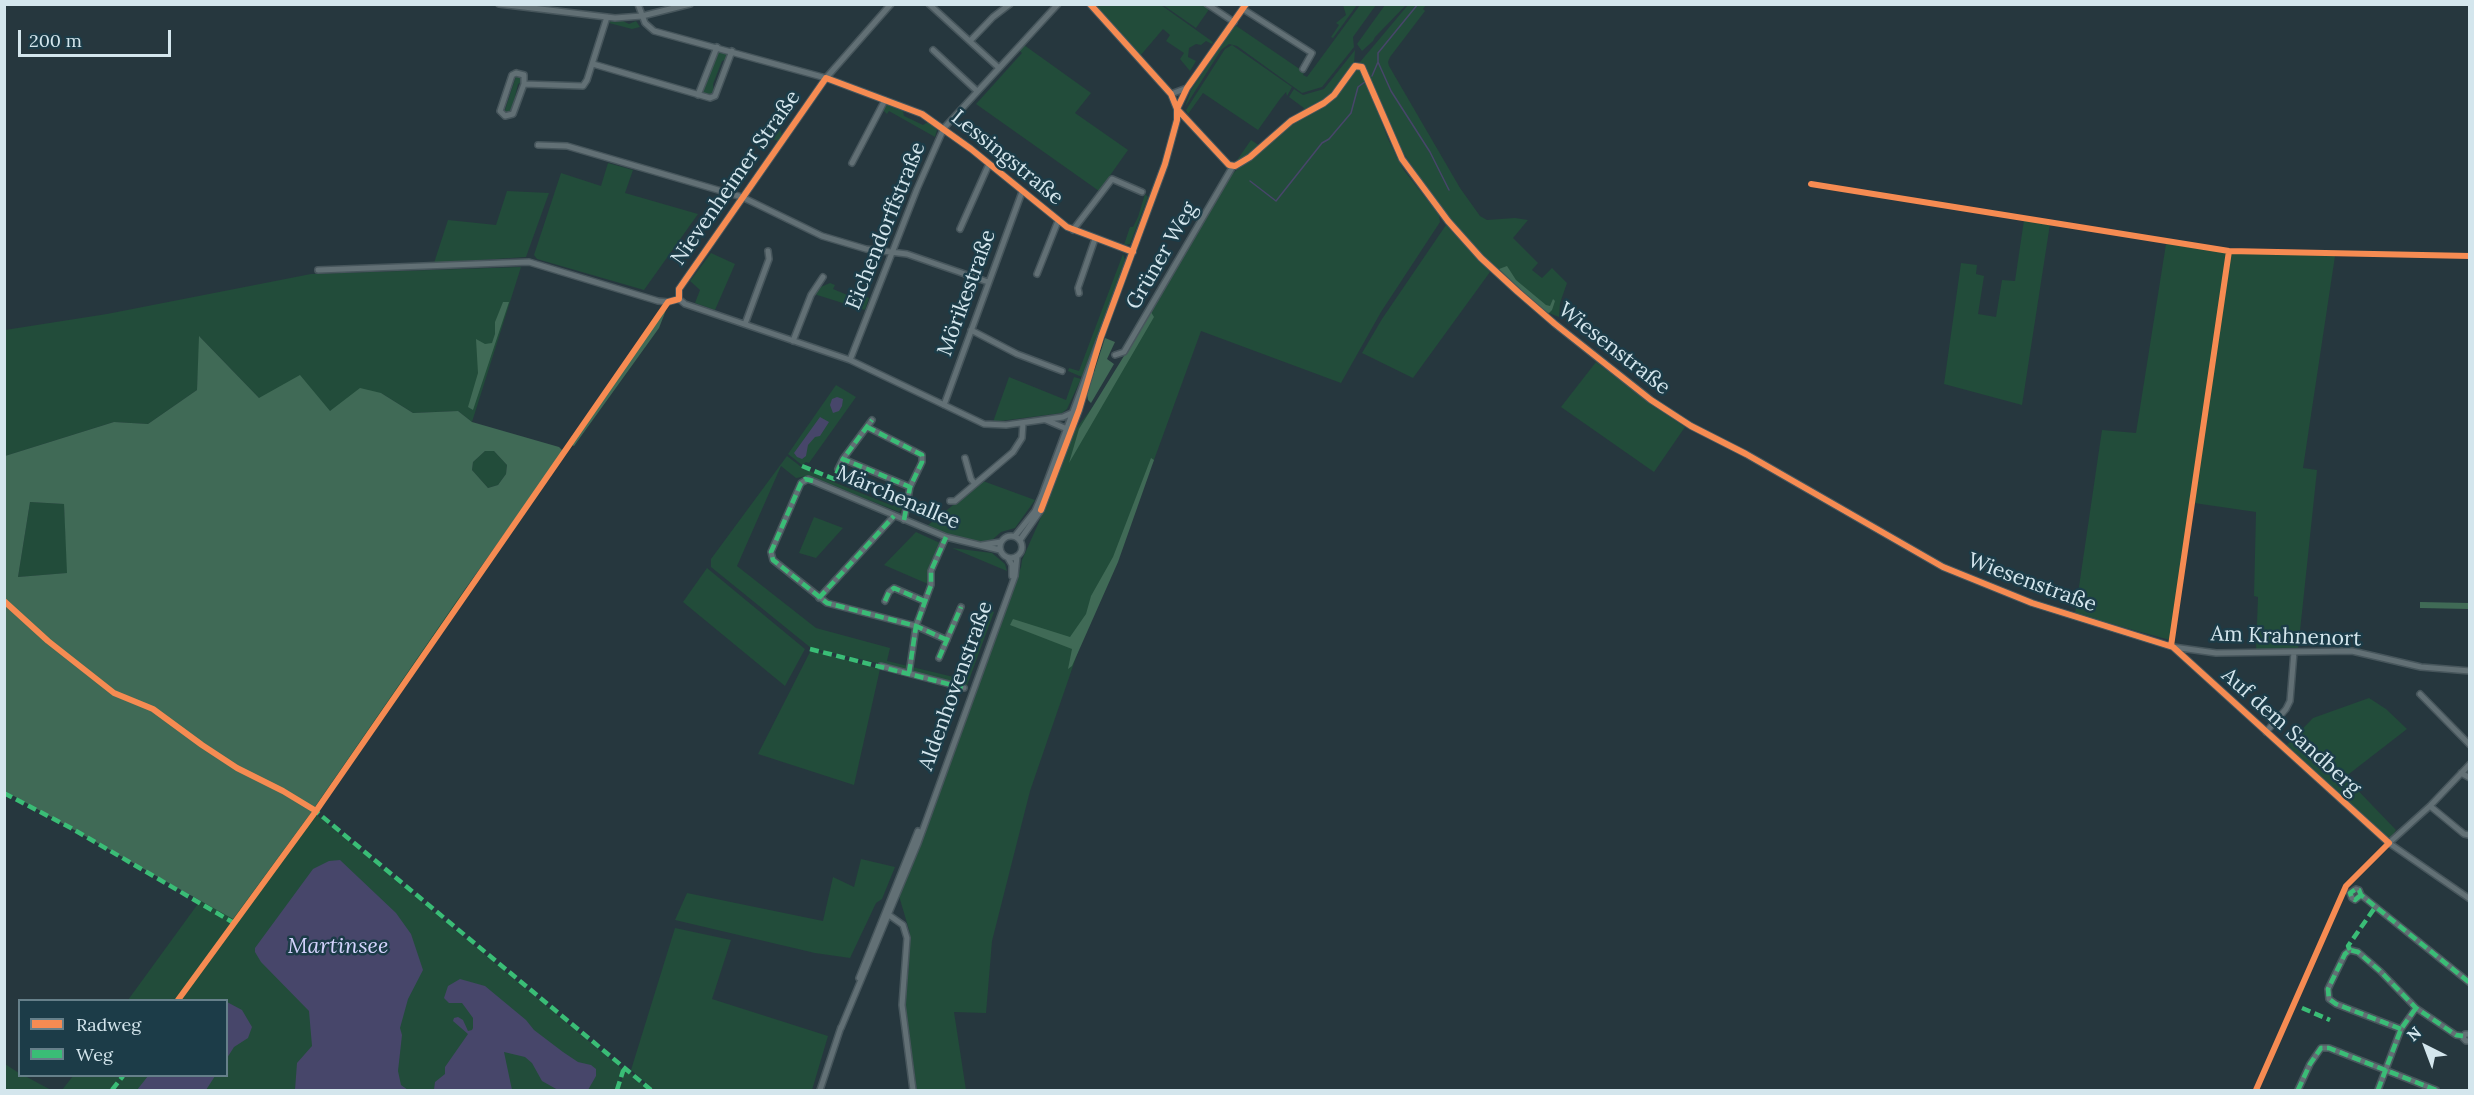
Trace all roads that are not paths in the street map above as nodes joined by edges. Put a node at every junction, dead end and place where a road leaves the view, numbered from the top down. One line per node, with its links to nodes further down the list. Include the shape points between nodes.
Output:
1 (500, 4): 11 (street)
2 (638, 4): 12 (street)
3 (690, 4): 12 (street)
4 (891, 4): 22 (street, Nievenheimer Straße)
5 (930, 4): 15 (street)
6 (1010, 4): 15 (street)
7 (1058, 4): 20 (street, Eichendorffstraße)
8 (1090, 4): 26 (street)
9 (1208, 4): 14 (street)
10 (1245, 7): 14 (street); 21 (street, via 1312,53)
11 (547, 8): 13 (street)
12 (642, 16): 13 (street); 16 (street, Lessingstraße, via 654,31)
13 (607, 17): 19 (street)
14 (1234, 22): 24 (street)
15 (970, 41): 20 (street)
16 (717, 47): 18 (street, Lessingstraße); 27 (street)
17 (933, 50): 25 (street)
18 (732, 51): 22 (street, Lessingstraße); 27 (street, via 713,98)
19 (593, 64): 23 (street, via 583,86); 27 (street)
20 (999, 68): 25 (street, Eichendorffstraße)
21 (1303, 69)
22 (826, 78): 28 (street, Lessingstraße); 37 (street, Nievenheimer Straße)
23 (524, 84): 23 (street, via 524,75 512,75 501,114 513,114)
24 (1186, 88): 26 (street); 29 (street)
25 (977, 91): 30 (street, Eichendorffstraße)
26 (1171, 94): 29 (street)
27 (698, 95)
28 (885, 100): 30 (street, Lessingstraße, via 922,114); 32 (street)
29 (1177, 109): 34 (street); 44 (street, via 1171,145)
30 (944, 129): 33 (street, Lessingstraße); 43 (street, Eichendorffstraße)
31 (538, 146): 37 (street, via 567,146)
32 (852, 163)
33 (988, 164): 35 (street, Lessingstraße); 39 (street)
34 (1233, 166): 55 (street, Grüner Weg, via 1124,352); 88 (street, Wiesenstraße, via 1250,158 1290,121 1324,103 1355,66 1362,67 1402,159 1455,228 1526,299 1651,400 1942,567 2041,606)
35 (1022, 192): 38 (street, Lessingstraße); 48 (street, Mörikestraße)
36 (1142, 192): 40 (street, via 1112,179)
37 (742, 197): 43 (street, via 822,236 850,246); 50 (street, Nievenheimer Straße, via 679,289)
38 (1058, 221): 40 (street, Lessingstraße); 46 (street)
39 (960, 229)
40 (1073, 230): 41 (street, Lessingstraße)
41 (1095, 239): 44 (street, Lessingstraße); 49 (street)
42 (768, 250): 51 (street, via 769,259)
43 (894, 252): 48 (street); 56 (street, Eichendorffstraße)
44 (1133, 252): 53 (street)
45 (318, 270): 50 (street, via 529,262 658,301)
46 (1037, 274)
47 (823, 277): 54 (street, via 811,295)
48 (988, 282): 52 (street, Mörikestraße)
49 (1079, 293)
50 (679, 298): 51 (street, via 685,304)
51 (745, 324): 54 (street)
52 (971, 330): 57 (street); 58 (street, Mörikestraße)
53 (1101, 337): 59 (street); 64 (street)
54 (793, 341): 56 (street)
55 (1115, 356)
56 (850, 360): 58 (street)
57 (1062, 371)
58 (944, 405): 63 (street, via 984,424)
59 (1072, 413): 60 (street); 64 (street)
60 (1058, 417): 62 (street); 64 (street)
61 (872, 420): 65 (street)
62 (1044, 420): 63 (street); 64 (street)
63 (1023, 423): 69 (street, via 1017,447)
64 (1069, 426): 75 (street, via 1038,506); 75 (street, via 1065,448 1041,510)
65 (867, 427): 67 (street); 70 (street, via 922,455)
66 (965, 458): 69 (street)
67 (843, 459): 68 (street); 70 (street)
68 (838, 469)
69 (975, 484): 71 (street)
70 (910, 488): 73 (street)
71 (950, 501)
72 (894, 516): 73 (street, Märchenallee); 82 (street); 82 (street, Märchenallee, via 805,479 801,483 771,556)
73 (904, 520): 74 (street, Märchenallee)
74 (946, 537): 77 (street, Märchenallee); 84 (street)
75 (1017, 538): 76 (street, via 1004,537); 79 (street, via 1022,549)
76 (1001, 542): 77 (street, Märchenallee); 78 (street)
77 (980, 546): 78 (street, Märchenallee)
78 (1000, 550): 80 (street)
79 (1017, 556): 80 (street); 81 (street, Aldenhovenstraße)
80 (1008, 558): 81 (street, Aldenhovenstraße, via 1013,571)
81 (1011, 585): 101 (street, Aldenhovenstraße)
82 (819, 598): 86 (street)
83 (885, 601): 84 (street, via 894,588)
84 (924, 601): 86 (street)
85 (961, 607): 87 (street)
86 (916, 626): 87 (street); 93 (street)
87 (947, 639): 90 (street)
88 (2172, 646): 89 (street, Am Krahnenort, via 2216,652); 96 (street, Auf dem Sandberg)
89 (2294, 652): 92 (street, Am Krahnenort, via 2352,651 2421,668); 96 (street, via 2290,701)
90 (939, 658)
91 (881, 666): 93 (street)
92 (2469, 671)
93 (909, 673): 94 (street)
94 (964, 688)
95 (2420, 694): 97 (street)
96 (2266, 732): 104 (street, Auf dem Sandberg)
97 (2469, 745)
98 (2469, 764): 99 (street)
99 (2461, 772): 100 (street); 102 (street)
100 (2469, 778)
101 (932, 798): 107 (street, Aldenhovenstraße); 110 (street, Aldenhovenstraße)
102 (2430, 806): 103 (street); 104 (street)
103 (2469, 835)
104 (2389, 843): 106 (street, Auf dem Sandberg)
105 (2361, 895): 108 (street)
106 (2469, 899)
107 (889, 915): 110 (street, Aldenhovenstraße); 116 (street, via 903,926 907,938 902,1005)
108 (2469, 983)
109 (2416, 1008): 111 (street); 111 (street, via 2358,952 2350,950 2345,954 2328,989 2330,999); 112 (street, via 2456,1035)
110 (841, 1028): 115 (street)
111 (2401, 1029): 114 (street)
112 (2466, 1035): 113 (street, via 2465,1041)
113 (2469, 1041)
114 (2386, 1070): 117 (street, via 2320,1048); 118 (street); 119 (street)
115 (820, 1090)
116 (913, 1090)
117 (2298, 1090)
118 (2378, 1090)
119 (2436, 1090)

